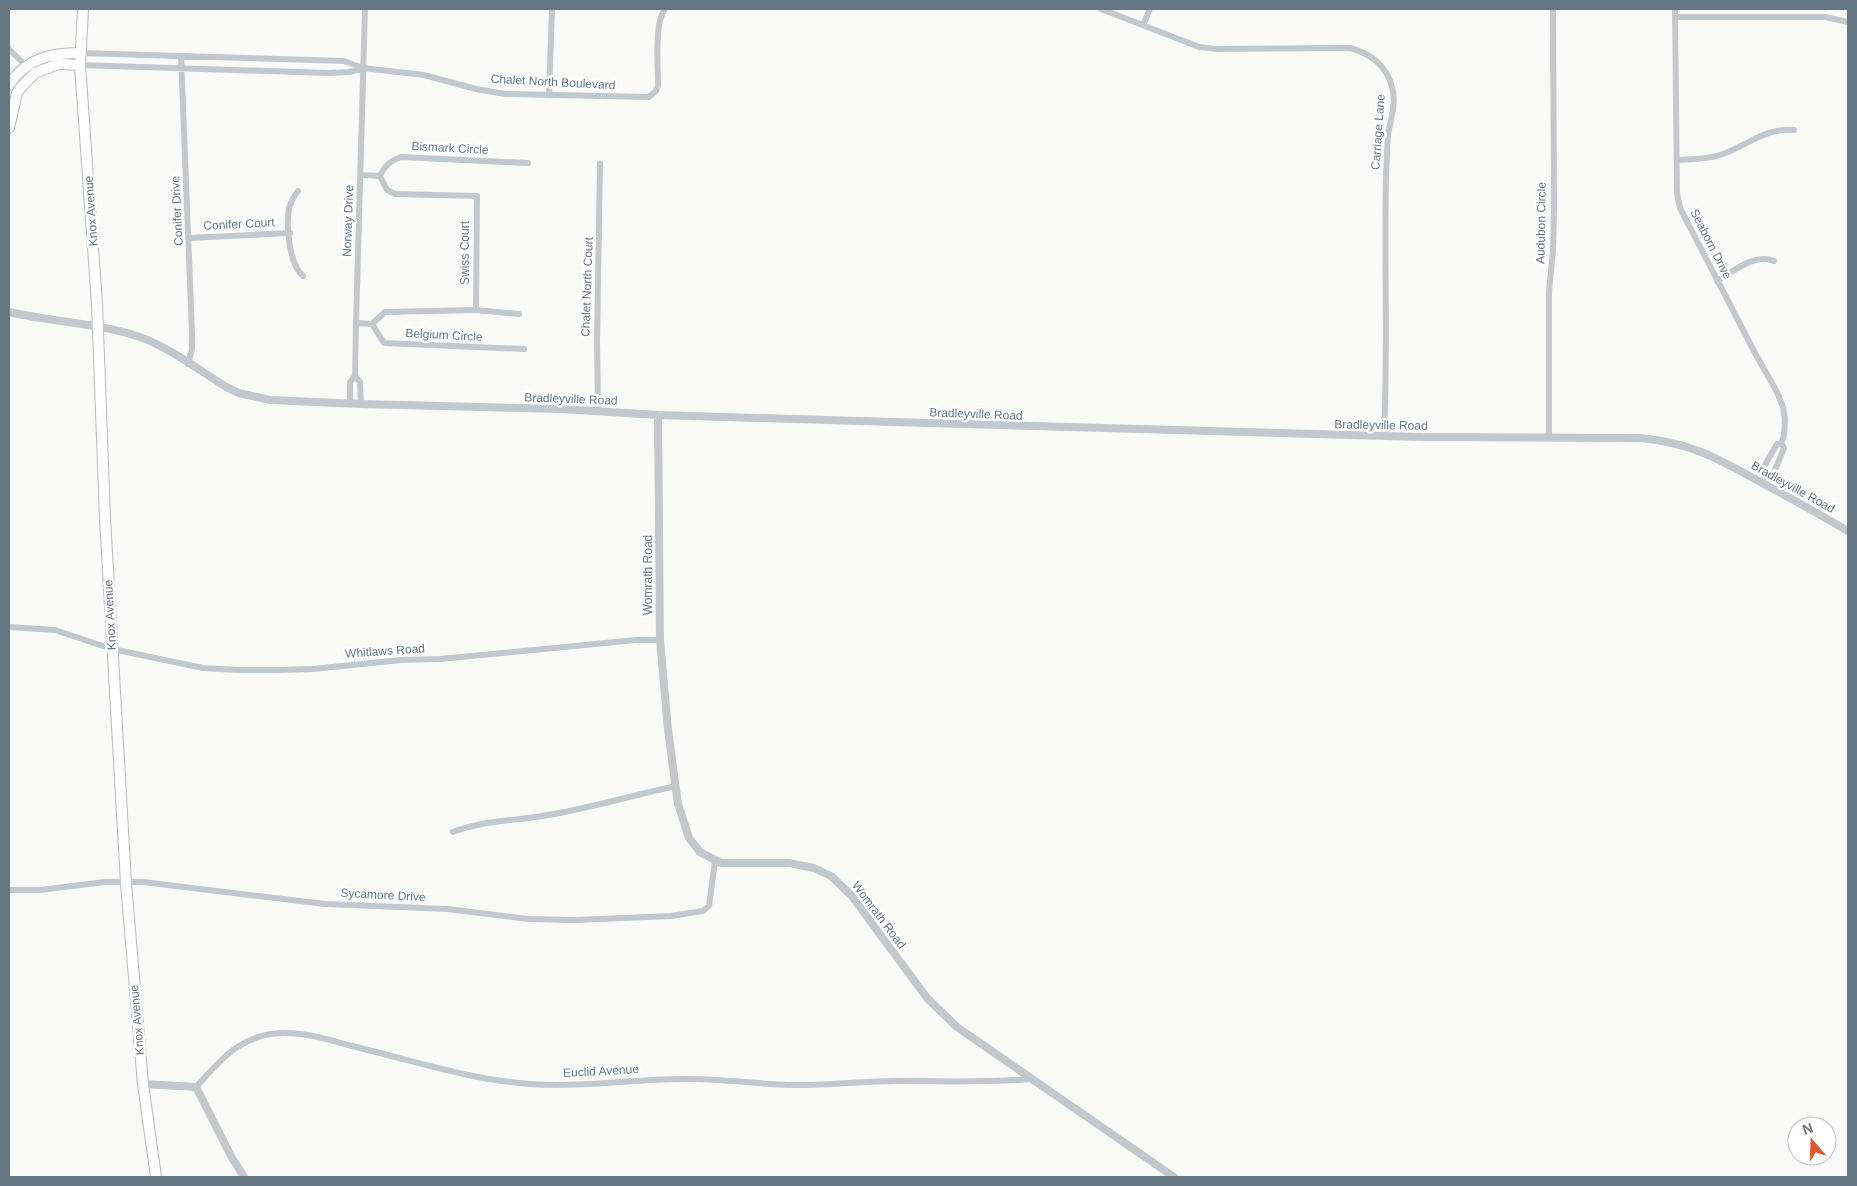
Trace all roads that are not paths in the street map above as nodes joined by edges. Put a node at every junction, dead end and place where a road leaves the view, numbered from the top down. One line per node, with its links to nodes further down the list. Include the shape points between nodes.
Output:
1 (82, 9): 13 (main road, Knox Avenue)
2 (365, 9): 18 (street, Norway Drive)
3 (552, 9): 20 (street)
4 (665, 9): 20 (street, Chalet North Boulevard, via 660,20 658,86 653,94 643,97)
5 (1101, 9): 11 (street, Carriage Lane)
6 (1150, 9): 11 (street)
7 (1553, 9): 48 (street, Audubon Circle, via 1554,209 1549,290)
8 (1676, 9): 9 (street, Seaborn Drive)
9 (1675, 17): 10 (street, via 1824,17); 23 (street, Seaborn Drive)
10 (1848, 22)
11 (1143, 25): 47 (street, Carriage Lane, via 1208,48 1350,48 1373,58 1389,77 1394,101 1388,134 1384,245)
12 (9, 49): 16 (street)
13 (80, 52): 14 (street, Chalet North Boulevard); 15 (main road, Knox Avenue); 16 (main road, via 50,55)
14 (181, 56): 17 (street, Conifer Drive); 18 (street, Chalet North Boulevard, via 344,61)
15 (80, 65): 17 (street, Chalet North Boulevard); 21 (main road, via 58,64 35,74 17,93); 39 (main road, Knox Avenue)
16 (26, 66): 19 (main road)
17 (182, 68): 18 (street, Chalet North Boulevard, via 328,73); 30 (street, Conifer Drive)
18 (363, 68): 20 (street, Chalet North Boulevard, via 424,74 505,94); 26 (street, Norway Drive)
19 (9, 85)
20 (549, 95)
21 (9, 128)
22 (1794, 130): 23 (street, via 1776,130 1720,155)
23 (1677, 160): 33 (street, Seaborn Drive, via 1680,208)
24 (528, 163): 27 (street, Bismark Circle, via 401,157 385,166)
25 (600, 164): 45 (street, Chalet North Court)
26 (361, 175): 27 (street); 37 (street, Norway Drive)
27 (380, 176): 34 (street, Swiss Court, via 387,190 394,194 477,196)
28 (298, 191): 29 (street, Conifer Court, via 290,208)
29 (290, 233): 30 (street, Conifer Court); 32 (street, Conifer Court, via 293,262)
30 (189, 238): 41 (street, Conifer Drive, via 192,350)
31 (1774, 261): 33 (street, via 1757,259)
32 (302, 276)
33 (1717, 281): 49 (street, Seaborn Drive, via 1777,392 1785,427)
34 (476, 310): 36 (street, Belgium Circle); 38 (street, Belgium Circle, via 385,312)
35 (9, 312): 39 (street, Bradleyville Road)
36 (519, 314)
37 (356, 324): 38 (street); 42 (street, Norway Drive)
38 (372, 324): 40 (street, Belgium Circle, via 384,343)
39 (98, 327): 41 (street, Bradleyville Road, via 142,338); 54 (main road, Knox Avenue)
40 (524, 349)
41 (188, 364): 43 (street, Bradleyville Road, via 226,387 250,396)
42 (355, 376): 43 (street, Norway Drive, via 350,382); 44 (street, Norway Drive, via 360,382)
43 (350, 404): 44 (street, Bradleyville Road)
44 (361, 404): 45 (street, Bradleyville Road)
45 (598, 410): 46 (street, Bradleyville Road)
46 (658, 415): 47 (street, Bradleyville Road); 53 (street, Womrath Road)
47 (1384, 436): 48 (street, Bradleyville Road)
48 (1549, 438): 50 (street, Bradleyville Road, via 1640,438 1673,442 1716,457)
49 (1781, 444): 50 (street, Seaborn Drive, via 1784,448 1779,462 1773,475); 50 (street, via 1775,446 1762,470)
50 (1765, 480): 51 (street, Bradleyville Road)
51 (1848, 531)
52 (9, 626): 54 (street, Whitlaws Road, via 55,630)
53 (660, 640): 54 (street, Whitlaws Road, via 278,670 204,668); 55 (street, Womrath Road)
54 (112, 649): 58 (main road, Knox Avenue)
55 (676, 786): 56 (street, via 595,806 468,826); 57 (street, Womrath Road, via 688,838 700,852)
56 (453, 832)
57 (715, 861): 58 (street, Sycamore Drive, via 711,902 703,911 671,916 574,920 325,904 192,886); 60 (street, Womrath Road, via 789,864 814,868 831,876 851,894 915,983 937,1008 958,1028)
58 (126, 883): 59 (street, Sycamore Drive); 61 (main road, Knox Avenue)
59 (9, 890)
60 (1032, 1079): 62 (street, Euclid Avenue, via 789,1085 690,1079 530,1084 490,1079 309,1035 282,1033 252,1039 235,1048); 65 (street, Womrath Road)
61 (143, 1084): 62 (street); 63 (main road, Knox Avenue)
62 (196, 1088): 64 (street)
63 (156, 1177)
64 (244, 1177)
65 (1174, 1177)

